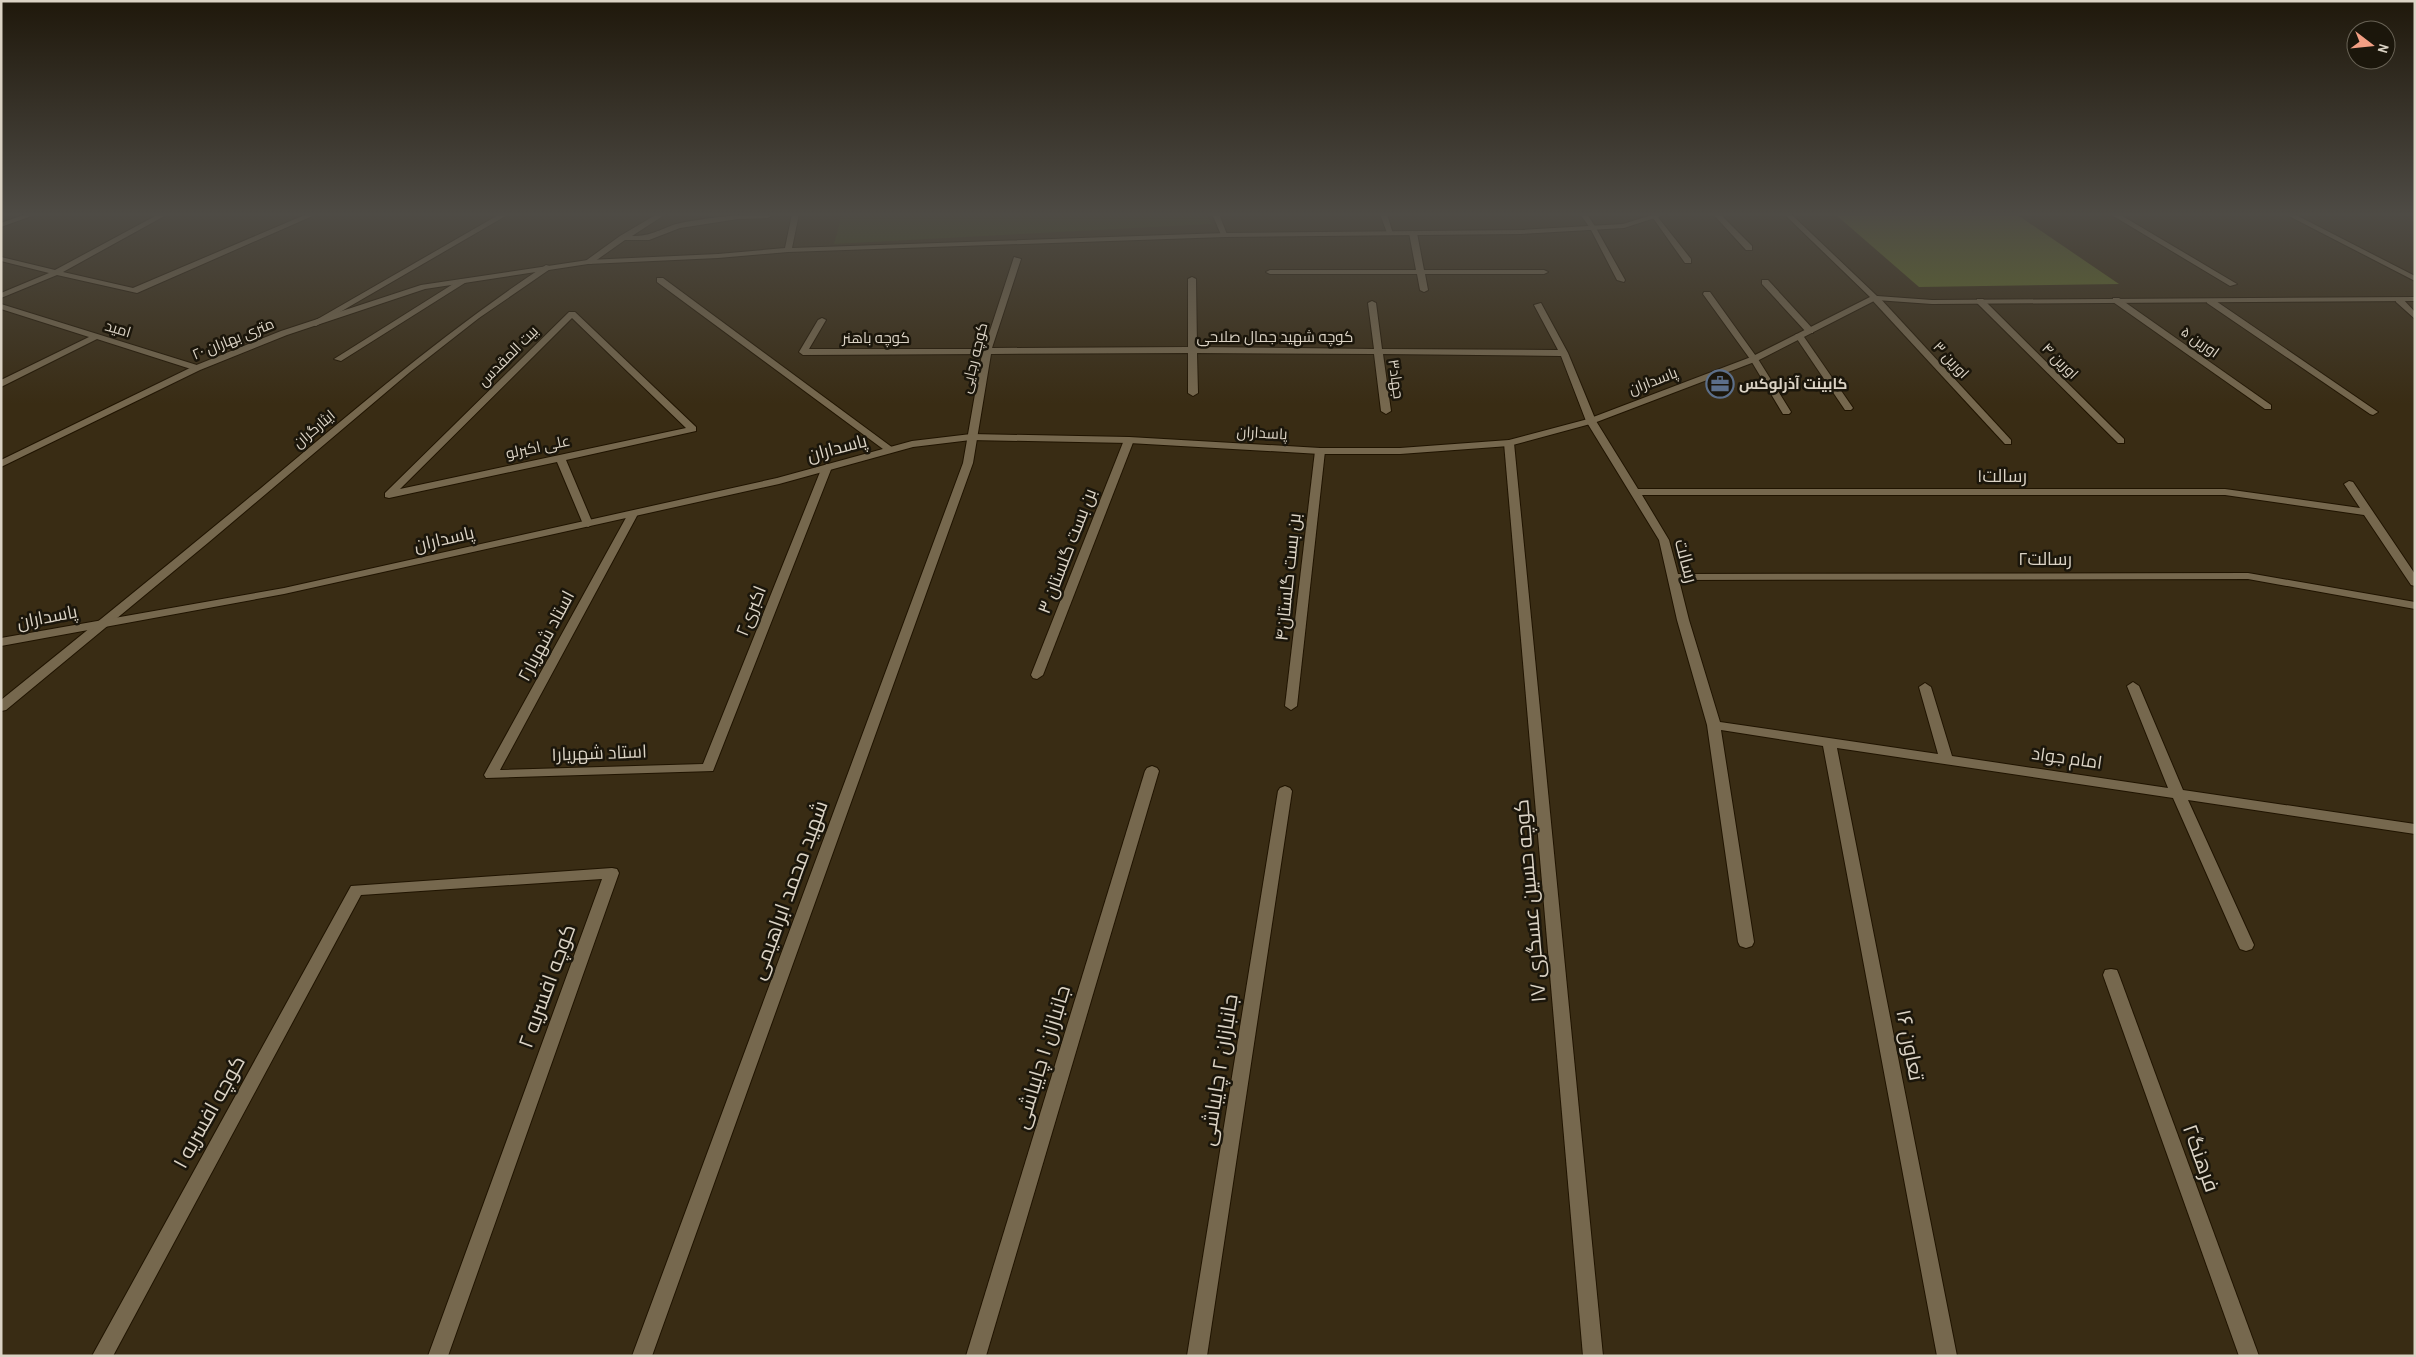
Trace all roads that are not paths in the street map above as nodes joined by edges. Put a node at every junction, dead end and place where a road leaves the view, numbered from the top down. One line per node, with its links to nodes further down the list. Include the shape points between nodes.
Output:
1 (45, 277): 20 (street)
2 (79, 277): 3 (street, via 134,291)
3 (166, 277)
4 (395, 277): 32 (street)
5 (486, 277): 15 (street, ۲۰ متری بهاران)
6 (533, 277): 71 (street, ایثارگران, via 414,364)
7 (1012, 277): 38 (street, کوچه رجایی)
8 (1422, 277): 18 (street)
9 (1620, 277): 14 (street)
10 (1853, 277): 21 (street, اورین ۳)
11 (2222, 277): 17 (street)
12 (1192, 279): 36 (street)
13 (660, 280): 57 (street, پاسداران)
14 (1621, 280)
15 (464, 281): 32 (street, ۲۰ متری بهاران, via 424,287); 40 (street)
16 (1765, 282): 33 (street)
17 (2233, 284)
18 (1424, 290)
19 (1707, 294): 41 (street)
20 (1, 296)
21 (1875, 298): 25 (street); 33 (street, پاسداران); 55 (street, اورین ۳)
22 (2415, 299): 24 (street)
23 (2116, 300): 25 (street); 26 (street); 45 (street, اورین ۵)
24 (2399, 300): 26 (street); 30 (street)
25 (1980, 301): 54 (street, اورین ۴)
26 (2210, 301): 49 (street)
27 (1372, 302): 37 (street, جهاد۳)
28 (1538, 305): 39 (street, رسالت)
29 (1, 306): 34 (street, امید)
30 (2415, 317)
31 (822, 320): 38 (street, کوچه باهنر, via 803,352)
32 (311, 325): 42 (street, ۲۰ متری بهاران)
33 (1810, 331): 35 (street, پاسداران)
34 (97, 336): 42 (street, امید); 43 (street)
35 (1799, 336): 41 (street, پاسداران); 46 (street)
36 (1192, 350): 37 (street, کوچه شهید جمال صلاحی); 38 (street, کوچه شهید جمال صلاحی); 44 (street)
37 (1378, 351): 39 (street, کوچه شهید جمال صلاحی); 47 (street, جهاد۳)
38 (987, 352): 52 (street, کوچه رجایی)
39 (1564, 353): 50 (street, رسالت)
40 (338, 359)
41 (1754, 359): 48 (street); 50 (street, پاسداران)
42 (197, 368): 60 (street, ۲۰ متری بهاران)
43 (1, 384)
44 (1193, 393)
45 (2268, 407)
46 (1848, 408)
47 (1386, 411)
48 (1786, 412)
49 (2373, 412)
50 (1591, 421): 56 (street, پاسداران); 63 (street, رسالت)
51 (693, 429): 59 (street, علی اکبرلو); 64 (street, بیت المقدس, via 572,314)
52 (971, 437): 53 (street, پاسداران); 57 (street, پاسداران); 93 (street, شهید محمد ابراهیمی, via 968,463)
53 (1129, 440): 58 (street, پاسداران); 73 (street, بن بست گلستان ۳)
54 (2121, 441)
55 (2008, 442)
56 (1509, 443): 58 (street, پاسداران, via 1400,451); 96 (street, کوچه حسین عسگری ۱۷)
57 (890, 450): 61 (street, پاسداران)
58 (1320, 451): 76 (street, بن بست گلستان۴)
59 (560, 458): 64 (street, علی اکبرلو); 67 (street)
60 (1, 464)
61 (827, 468): 66 (street, پاسداران); 81 (street, اکبری۲)
62 (2349, 484): 65 (street)
63 (1636, 492): 65 (street, رسالت۱, via 2225,492); 68 (street, رسالت, via 1664,540)
64 (389, 495)
65 (2368, 512): 69 (street)
66 (632, 514): 67 (street, پاسداران); 83 (street, استاد شهریار۲)
67 (588, 524): 71 (street, پاسداران, via 284,591)
68 (1673, 577): 70 (street, رسالت۲, via 2248,576); 78 (street, رسالت)
69 (2415, 583)
70 (2415, 606)
71 (104, 622): 72 (street, پاسداران); 77 (street, ایثارگران)
72 (1, 642)
73 (1037, 675)
74 (2133, 686): 85 (street)
75 (1925, 687): 80 (street)
76 (1292, 706)
77 (1, 708)
78 (1714, 725): 79 (street, امام جواد); 88 (street, رسالت)
79 (1829, 742): 80 (street, امام جواد); 97 (street, تعاون ۱۶)
80 (1947, 760): 85 (street, امام جواد)
81 (708, 768): 83 (street, استاد شهریار۱)
82 (1152, 771): 94 (street, جانبازان ۱ چایباشی)
83 (491, 775)
84 (1285, 792): 95 (street, جانبازان ۲ چایباشی)
85 (2178, 794): 86 (street, امام جواد); 89 (street)
86 (2415, 829)
87 (356, 890): 91 (street, کوچه افسریه ۱); 92 (street, کوچه افسریه ۲, via 612,873)
88 (1746, 942)
89 (2246, 944)
90 (2111, 975): 98 (street, فرهنگ۲)
91 (102, 1356)
92 (438, 1356)
93 (642, 1356)
94 (976, 1356)
95 (1197, 1356)
96 (1593, 1356)
97 (1947, 1356)
98 (2249, 1356)

